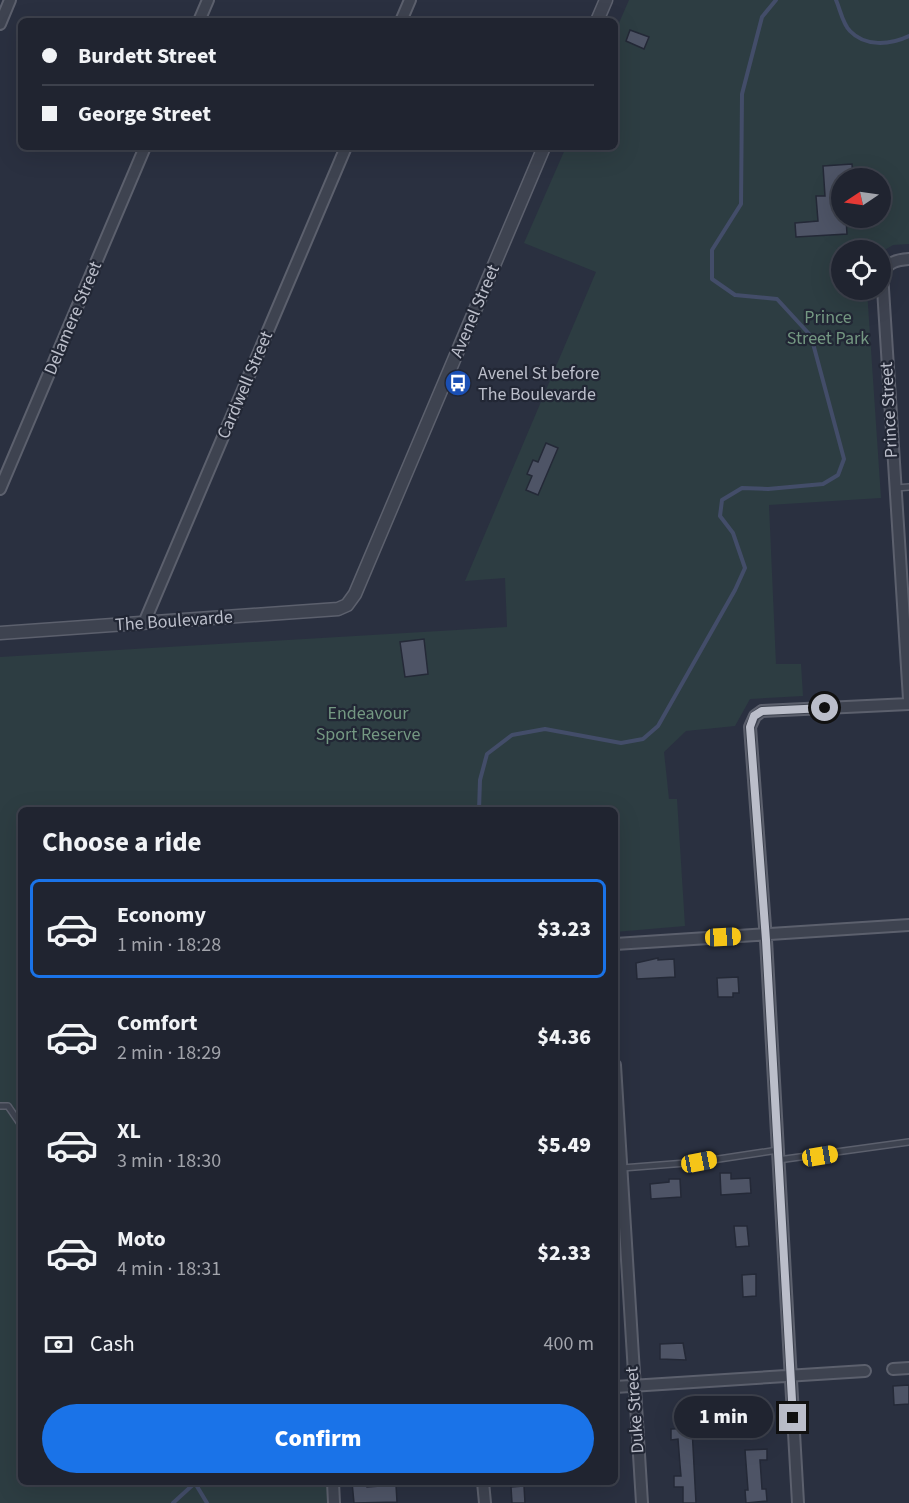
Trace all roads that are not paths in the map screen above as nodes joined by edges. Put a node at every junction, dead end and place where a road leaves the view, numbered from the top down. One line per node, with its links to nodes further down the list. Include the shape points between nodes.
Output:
1 (10, 0): 5 (street)
2 (208, 0): 6 (street)
3 (410, 0): 7 (street)
4 (606, 0): 8 (street)
5 (3, 10): 9 (street)
6 (200, 18)
7 (402, 18)
8 (598, 18)
9 (0, 24)
10 (144, 150): 16 (street, Delamere Street)
11 (345, 150): 18 (street, Cardwell Street)
12 (543, 150): 17 (street, Avenel Street, via 355,594)
13 (909, 259): 15 (street, Prince Street, via 887,265 882,273)
14 (909, 487): 15 (lane)
15 (894, 488): 20 (street, Prince Street)
16 (0, 489)
17 (347, 605): 18 (street, The Boulevarde, via 338,609)
18 (144, 623): 19 (street, The Boulevarde)
19 (0, 633)
20 (909, 699)
21 (909, 704): 23 (street, via 762,711 754,716 750,727)
22 (909, 925): 23 (street)
23 (766, 934): 24 (street); 29 (street)
24 (618, 944)
25 (0, 1106): 26 (lane, via 8,1106)
26 (18, 1121)
27 (618, 1139): 30 (street, Duke Street)
28 (909, 1142): 29 (lane)
29 (778, 1155): 30 (lane); 34 (street)
30 (619, 1164): 35 (street, Duke Street)
31 (909, 1368): 32 (street)
32 (893, 1369)
33 (865, 1371): 34 (street)
34 (791, 1376): 35 (street); 42 (street)
35 (633, 1386): 36 (street); 41 (street, Duke Street)
36 (618, 1387)
37 (333, 1485): 39 (street)
38 (483, 1485): 40 (street)
39 (334, 1503)
40 (485, 1503)
41 (642, 1503)
42 (798, 1503)

